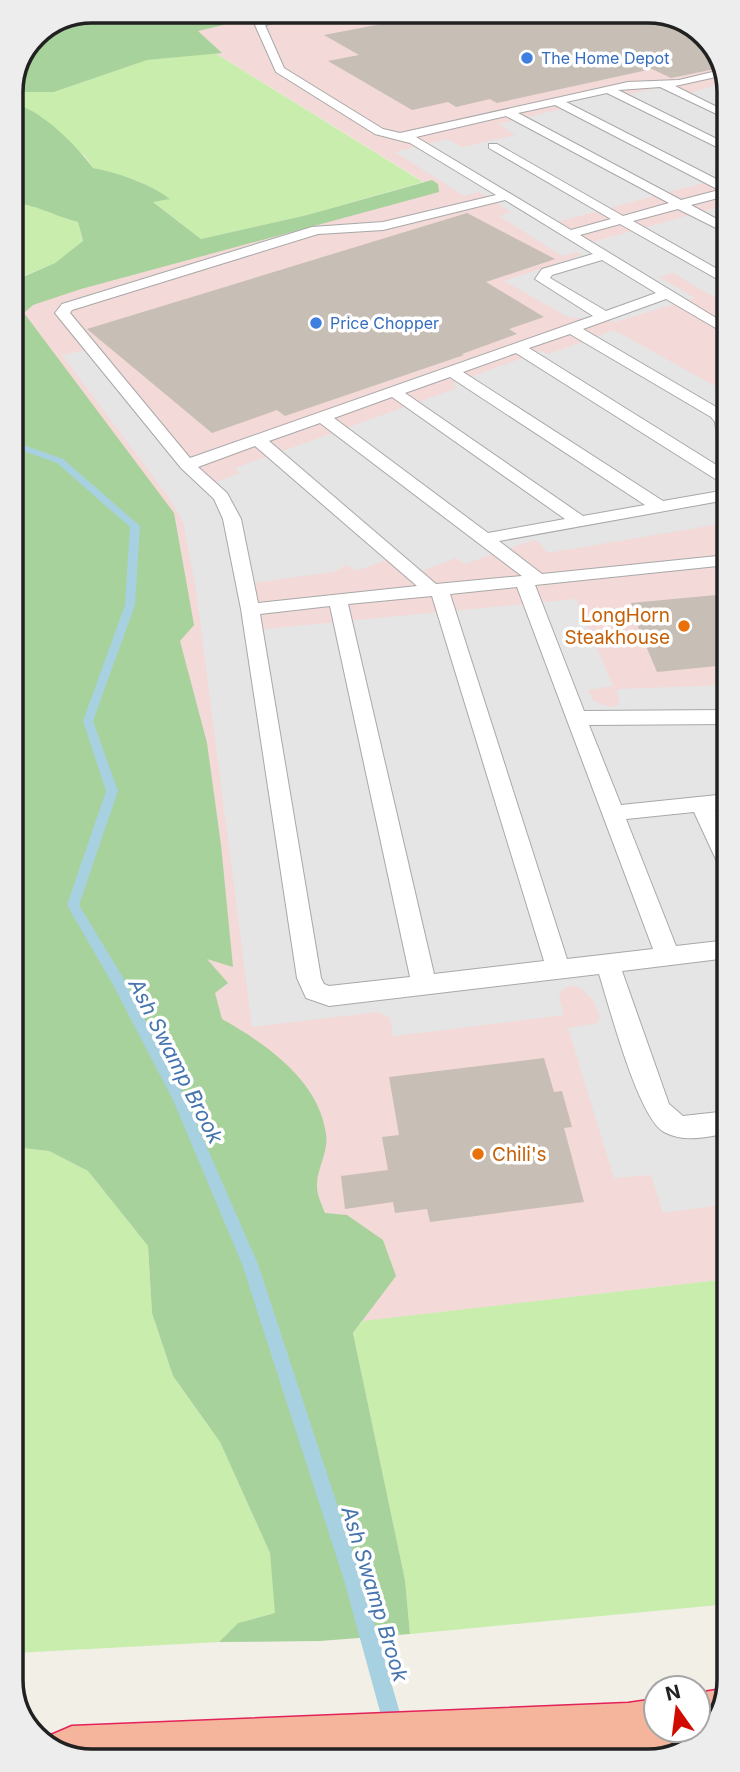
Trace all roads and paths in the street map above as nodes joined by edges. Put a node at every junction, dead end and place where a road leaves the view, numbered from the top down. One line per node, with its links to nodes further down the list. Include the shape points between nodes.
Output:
1 (262, 23): 8 (lane, via 276,67 379,132)
2 (713, 75): 3 (lane)
3 (661, 84): 4 (lane); 6 (lane)
4 (609, 90): 5 (lane); 9 (lane)
5 (556, 102): 7 (lane); 11 (lane)
6 (717, 111)
7 (509, 113): 8 (lane); 14 (lane)
8 (400, 137): 13 (lane, via 420,143)
9 (717, 143)
10 (493, 146): 15 (lane)
11 (717, 186)
12 (717, 194): 14 (lane)
13 (506, 196): 17 (lane); 30 (lane, via 383,226 317,230 63,310 63,317)
14 (680, 204): 15 (lane); 16 (lane)
15 (622, 219): 17 (lane); 19 (lane)
16 (717, 224)
17 (569, 233): 18 (lane)
18 (605, 255): 20 (lane); 21 (lane, via 547,272 542,279)
19 (717, 275)
20 (668, 293): 21 (lane); 22 (lane)
21 (604, 316): 23 (lane)
22 (717, 323)
23 (571, 328): 24 (lane); 27 (lane)
24 (517, 347): 25 (lane); 31 (lane)
25 (451, 371): 26 (lane); 33 (lane)
26 (393, 391): 28 (lane); 34 (lane)
27 (717, 414)
28 (322, 417): 29 (lane); 35 (lane)
29 (257, 440): 30 (lane); 38 (lane)
30 (187, 465): 40 (lane, via 227,507)
31 (717, 472)
32 (717, 497): 33 (lane)
33 (660, 508): 34 (lane)
34 (580, 522): 35 (lane)
35 (484, 539): 37 (lane)
36 (717, 561): 37 (lane)
37 (531, 580): 38 (lane); 42 (lane)
38 (435, 590): 39 (lane); 50 (lane)
39 (338, 600): 40 (lane); 51 (lane)
40 (250, 609): 51 (lane, via 309,978 315,991 328,996)
41 (717, 717): 42 (lane)
42 (577, 718): 45 (lane)
43 (717, 802): 44 (lane)
44 (701, 804): 45 (lane); 46 (lane)
45 (613, 813): 48 (lane)
46 (717, 838)
47 (717, 950): 48 (lane)
48 (668, 956): 49 (lane)
49 (607, 963): 50 (lane); 52 (lane, via 664,1120 674,1126)
50 (558, 969): 51 (lane)
51 (424, 985)
52 (717, 1123)
53 (642, 1731): 54 (highway)
54 (273, 1749)

